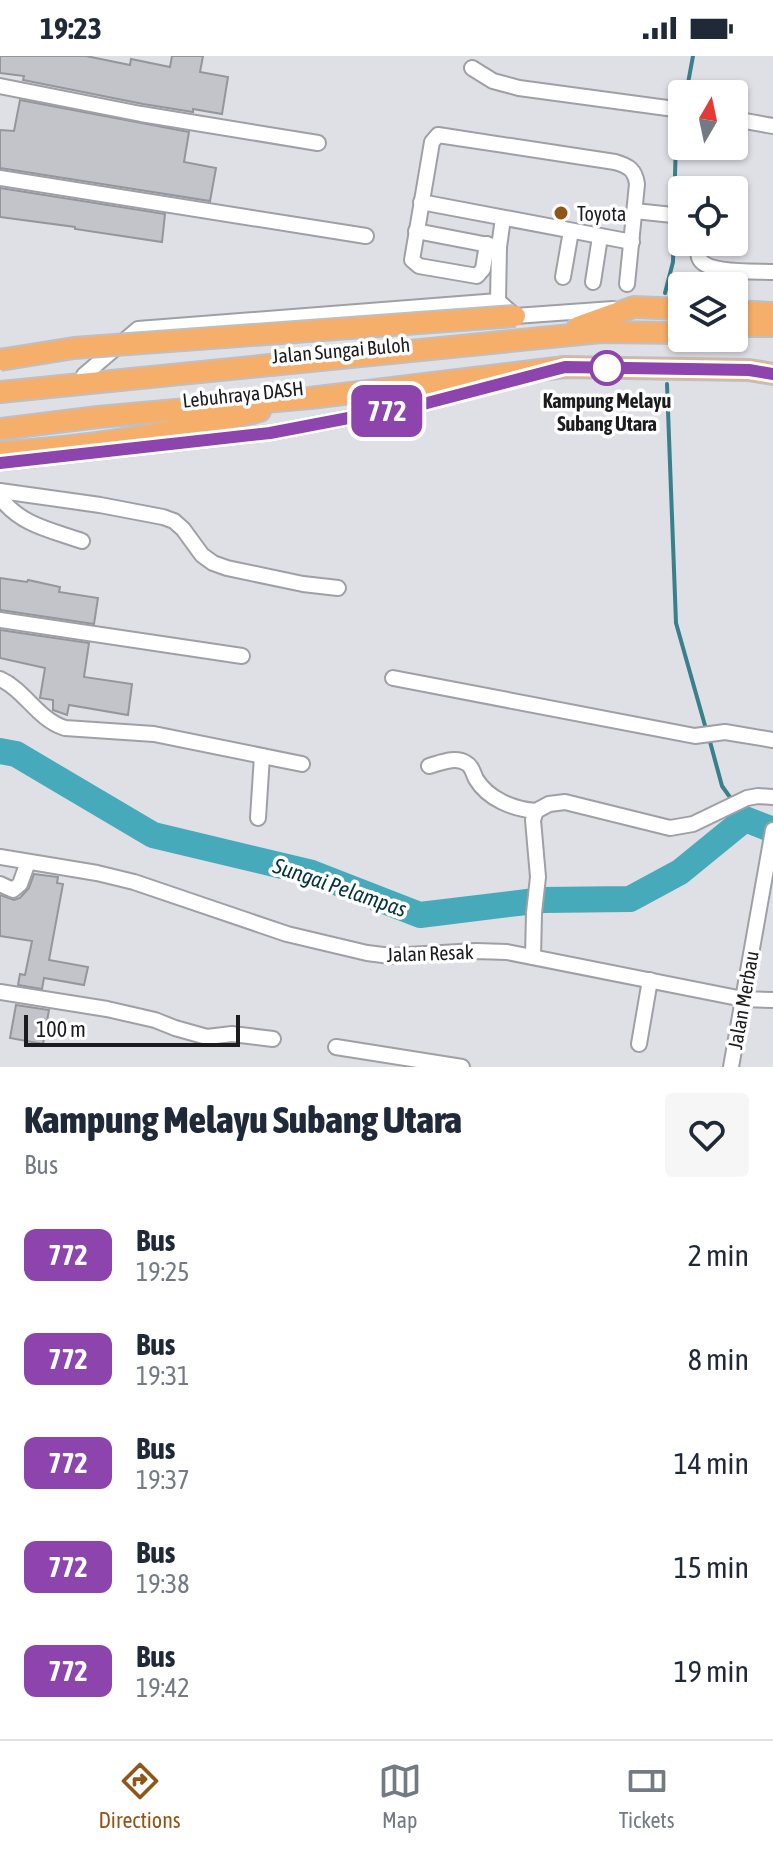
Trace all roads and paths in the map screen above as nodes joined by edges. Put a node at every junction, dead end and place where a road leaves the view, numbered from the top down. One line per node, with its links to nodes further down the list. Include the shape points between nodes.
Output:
1 (472, 68): 3 (street, via 519,88)
2 (0, 86): 6 (street)
3 (668, 108)
4 (748, 122): 5 (street)
5 (773, 126)
6 (318, 143)
7 (0, 178): 14 (street)
8 (421, 202): 9 (street, via 432,142 442,135 624,165 636,175); 11 (street); 12 (street)
9 (635, 211): 10 (street); 16 (street)
10 (668, 214)
11 (503, 218): 13 (street); 17 (street)
12 (416, 231): 17 (street); 17 (street, via 415,264 473,276 481,274)
13 (571, 231): 15 (street); 20 (street)
14 (366, 236)
15 (600, 237): 16 (street); 21 (street)
16 (632, 242): 22 (street)
17 (493, 245): 23 (street)
18 (699, 256): 19 (street, via 709,266)
19 (773, 272)
20 (563, 277)
21 (593, 282)
22 (627, 284)
23 (498, 301): 28 (street); 40 (street, via 138,329)
24 (634, 307): 25 (highway); 28 (street); 32 (highway)
25 (668, 308)
26 (748, 312): 27 (highway)
27 (773, 313)
28 (515, 316): 36 (highway, bridge, via 74,348)
29 (668, 325): 32 (highway, Jalan Sungai Buloh)
30 (748, 326): 31 (highway)
31 (773, 327)
32 (566, 331): 40 (highway, Jalan Sungai Buloh)
33 (668, 333): 42 (highway, Lebuhraya DASH, via 601,332)
34 (748, 334): 35 (highway)
35 (773, 335)
36 (0, 360)
37 (773, 366): 44 (highway, Lebuhraya DASH, via 600,358)
38 (565, 367): 39 (highway, Jalan Sungai Buloh); 43 (highway, Jalan Sungai Buloh); 47 (street, via 427,403 270,433)
39 (773, 374)
40 (84, 375): 41 (highway, Jalan Sungai Buloh)
41 (0, 381)
42 (0, 392)
43 (310, 398): 45 (highway, Jalan Sungai Buloh); 46 (highway, via 202,426)
44 (0, 418)
45 (0, 429)
46 (0, 452)
47 (0, 463)
48 (0, 491): 51 (street, via 163,517 183,529 213,563)
49 (0, 497): 50 (street, via 25,520)
50 (82, 541)
51 (338, 588)
52 (0, 620): 53 (street)
53 (242, 656)
54 (393, 678): 56 (street, via 695,736 725,732)
55 (0, 679): 57 (street, via 11,683 54,725 154,734)
56 (773, 740)
57 (262, 756): 58 (street); 62 (street)
58 (302, 764)
59 (429, 766): 61 (street, via 466,763 503,803)
60 (773, 797): 61 (street, via 747,798 693,824 670,828 565,802)
61 (536, 811): 67 (street)
62 (258, 818)
63 (772, 834): 70 (street, Jalan Merbau)
64 (0, 857): 65 (street, Jalan Resak)
65 (28, 862): 66 (street, via 13,890); 67 (street, Jalan Resak, via 134,882 287,934 367,953 476,951)
66 (0, 884)
67 (533, 957): 68 (street, Jalan Resak)
68 (650, 980): 70 (street, Jalan Resak); 73 (street)
69 (0, 992): 72 (street, via 107,1009 207,1037)
70 (743, 999): 71 (street, Jalan Resak); 76 (street, Jalan Merbau)
71 (773, 1000)
72 (273, 1039)
73 (639, 1044)
74 (336, 1047): 75 (street)
75 (462, 1067)
76 (731, 1067)

